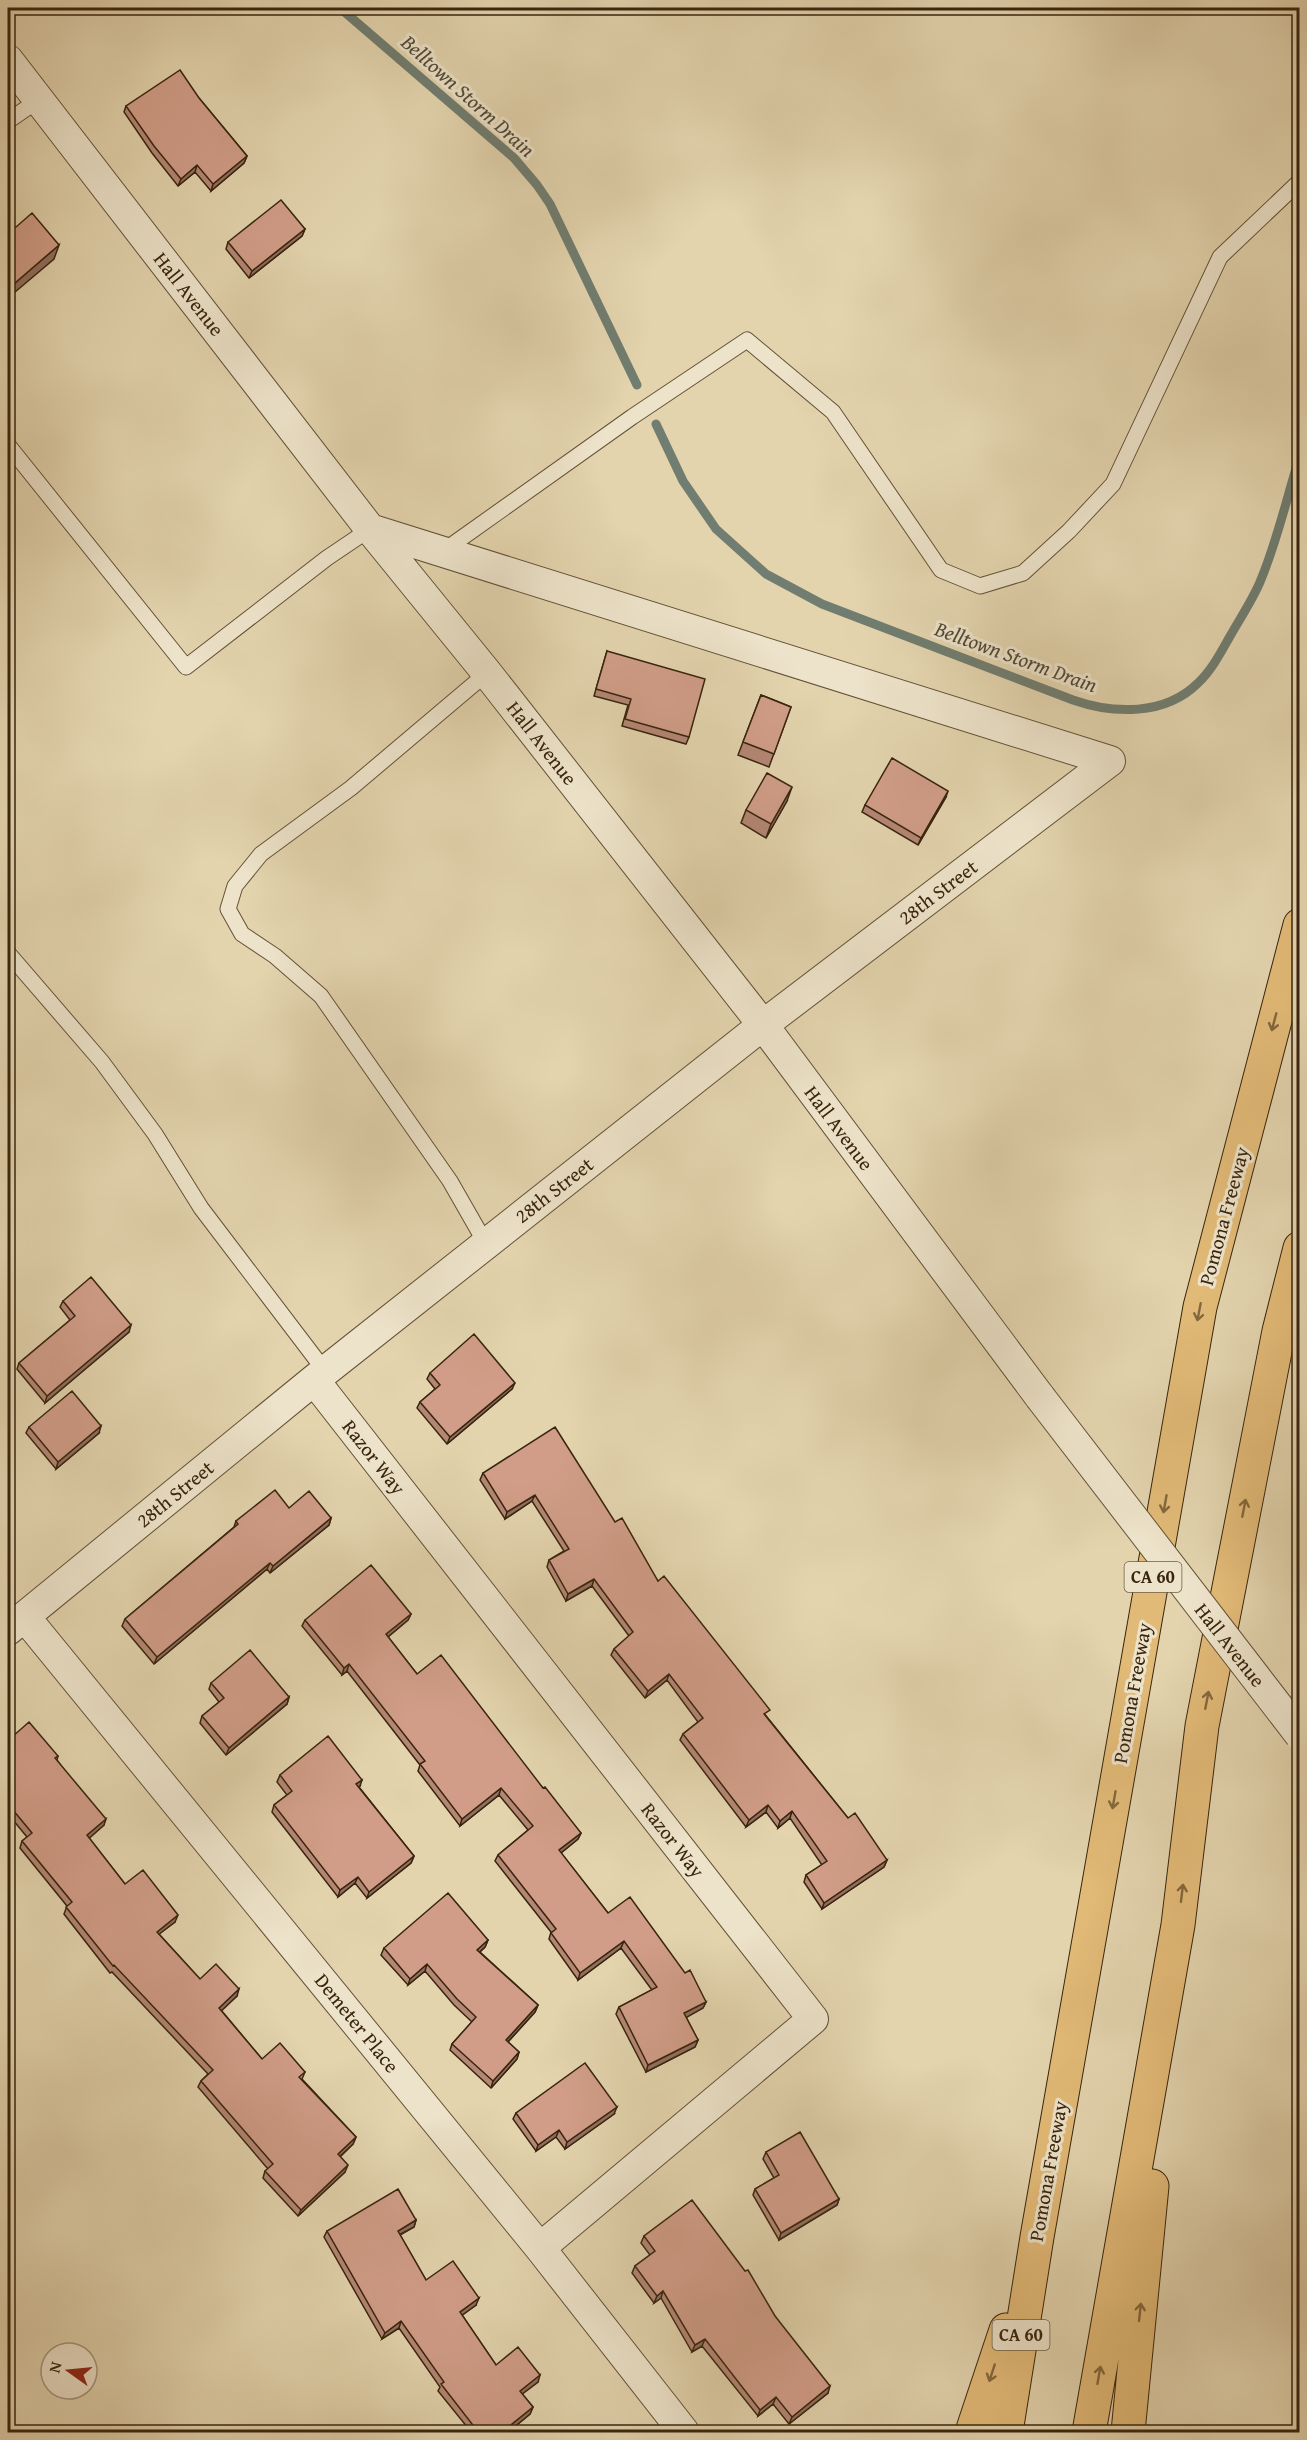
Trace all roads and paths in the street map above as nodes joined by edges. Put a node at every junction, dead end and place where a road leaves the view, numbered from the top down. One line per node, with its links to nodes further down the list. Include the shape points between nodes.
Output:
1 (8, 60): 2 (street, Hall Avenue)
2 (39, 99): 3 (lane); 6 (street, Hall Avenue)
3 (8, 121)
4 (1299, 181): 7 (lane, via 1220,257 1113,484 1023,573 980,585 940,570 833,412 747,340)
5 (8, 445): 6 (lane, via 186,667)
6 (370, 529): 7 (street); 8 (street, Hall Avenue)
7 (442, 552): 11 (street, 28th Street, via 1110,761)
8 (487, 673): 11 (street, Hall Avenue); 12 (lane, via 351,788 261,854 235,885 228,909 242,934 275,956 321,996 450,1181)
9 (1299, 925): 18 (highway, Pomona Freeway / CA 60, one-way to 18, via 1200,1307)
10 (8, 952): 14 (lane, via 102,1062 155,1134 201,1208)
11 (763, 1025): 12 (street, 28th Street); 16 (street, Hall Avenue, bridge, via 1040,1397)
12 (486, 1244): 14 (street, 28th Street)
13 (1299, 1248): 17 (highway, one-way to 13, via 1202,1726 1279,1331)
14 (320, 1376): 15 (street, 28th Street); 19 (street, Razor Way, via 813,2019)
15 (16, 1624): 19 (street, Demeter Place)
16 (1299, 1734)
17 (1178, 1925): 23 (highway, one-way to 17); 24 (highway, one-way to 17)
18 (1037, 2237): 21 (highway, one-way to 21); 22 (highway, Pomona Freeway / CA 60)
19 (540, 2248): 20 (street, Demeter Place)
20 (684, 2433)
21 (972, 2433)
22 (1006, 2433)
23 (1089, 2433)
24 (1128, 2433)

